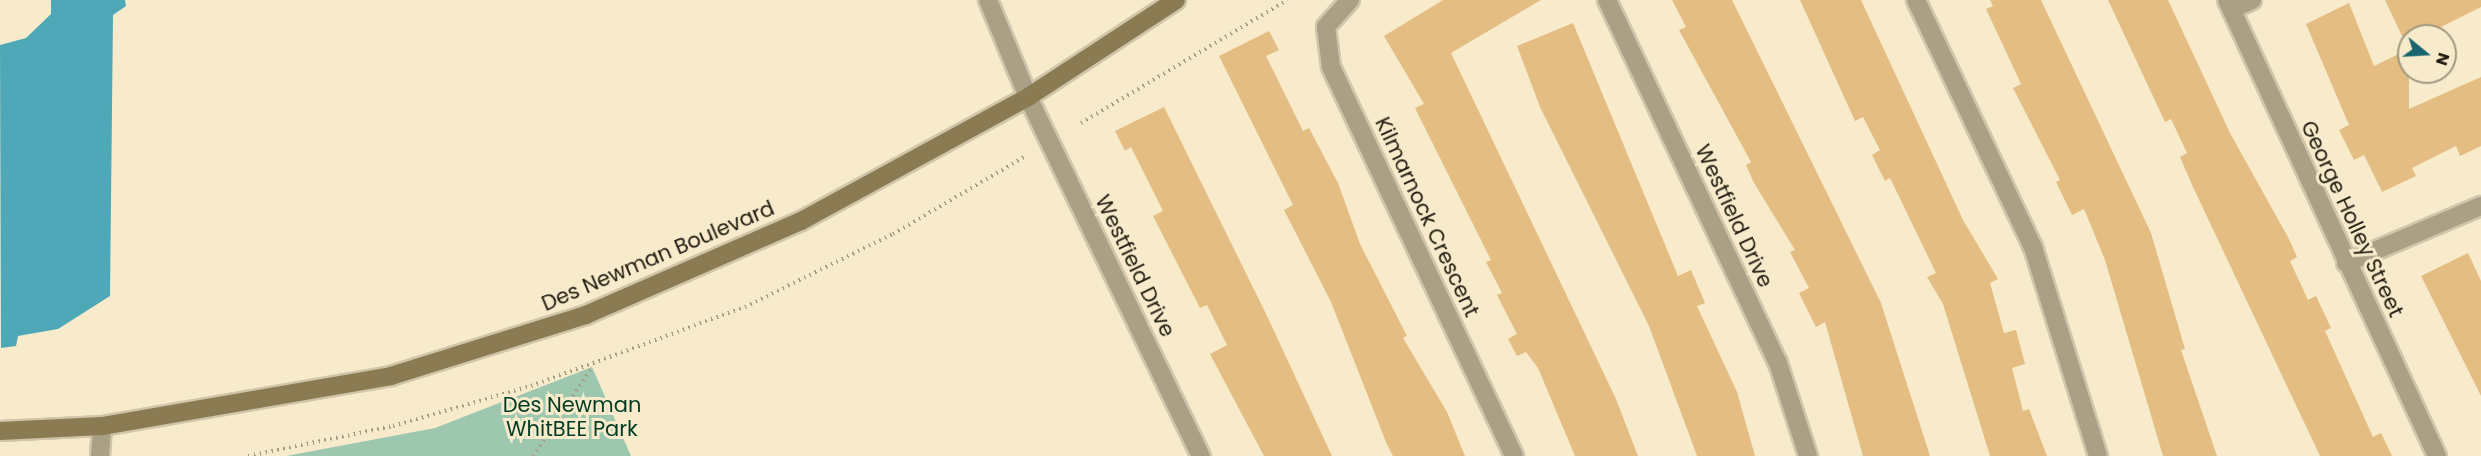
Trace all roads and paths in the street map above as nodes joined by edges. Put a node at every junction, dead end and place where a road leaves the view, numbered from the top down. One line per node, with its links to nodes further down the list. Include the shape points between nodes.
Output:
1 (988, 0): 9 (street, Westfield Drive)
2 (1176, 0): 9 (street, Des Newman Boulevard)
3 (1287, 0): 10 (path)
4 (1350, 0): 21 (street, Kilmarnock Crescent, via 1326,27 1331,67)
5 (1607, 0): 22 (street, Westfield Drive, via 1778,363)
6 (1916, 0): 23 (street, via 2033,247)
7 (2252, 0): 8 (street)
8 (2230, 4): 13 (street, George Holley Street)
9 (1028, 97): 15 (street, Des Newman Boulevard, via 801,221 586,315 391,376); 20 (street, Westfield Drive)
10 (1082, 123)
11 (1024, 157): 18 (path, via 893,234 745,308 531,386 393,426)
12 (2481, 206): 13 (street)
13 (2346, 263): 24 (street, George Holley Street)
14 (592, 367): 19 (path)
15 (102, 426): 16 (street, Des Newman Boulevard); 17 (street)
16 (0, 430)
17 (100, 456)
18 (248, 456)
19 (534, 456)
20 (1201, 456)
21 (1514, 456)
22 (1808, 456)
23 (2098, 456)
24 (2437, 456)

